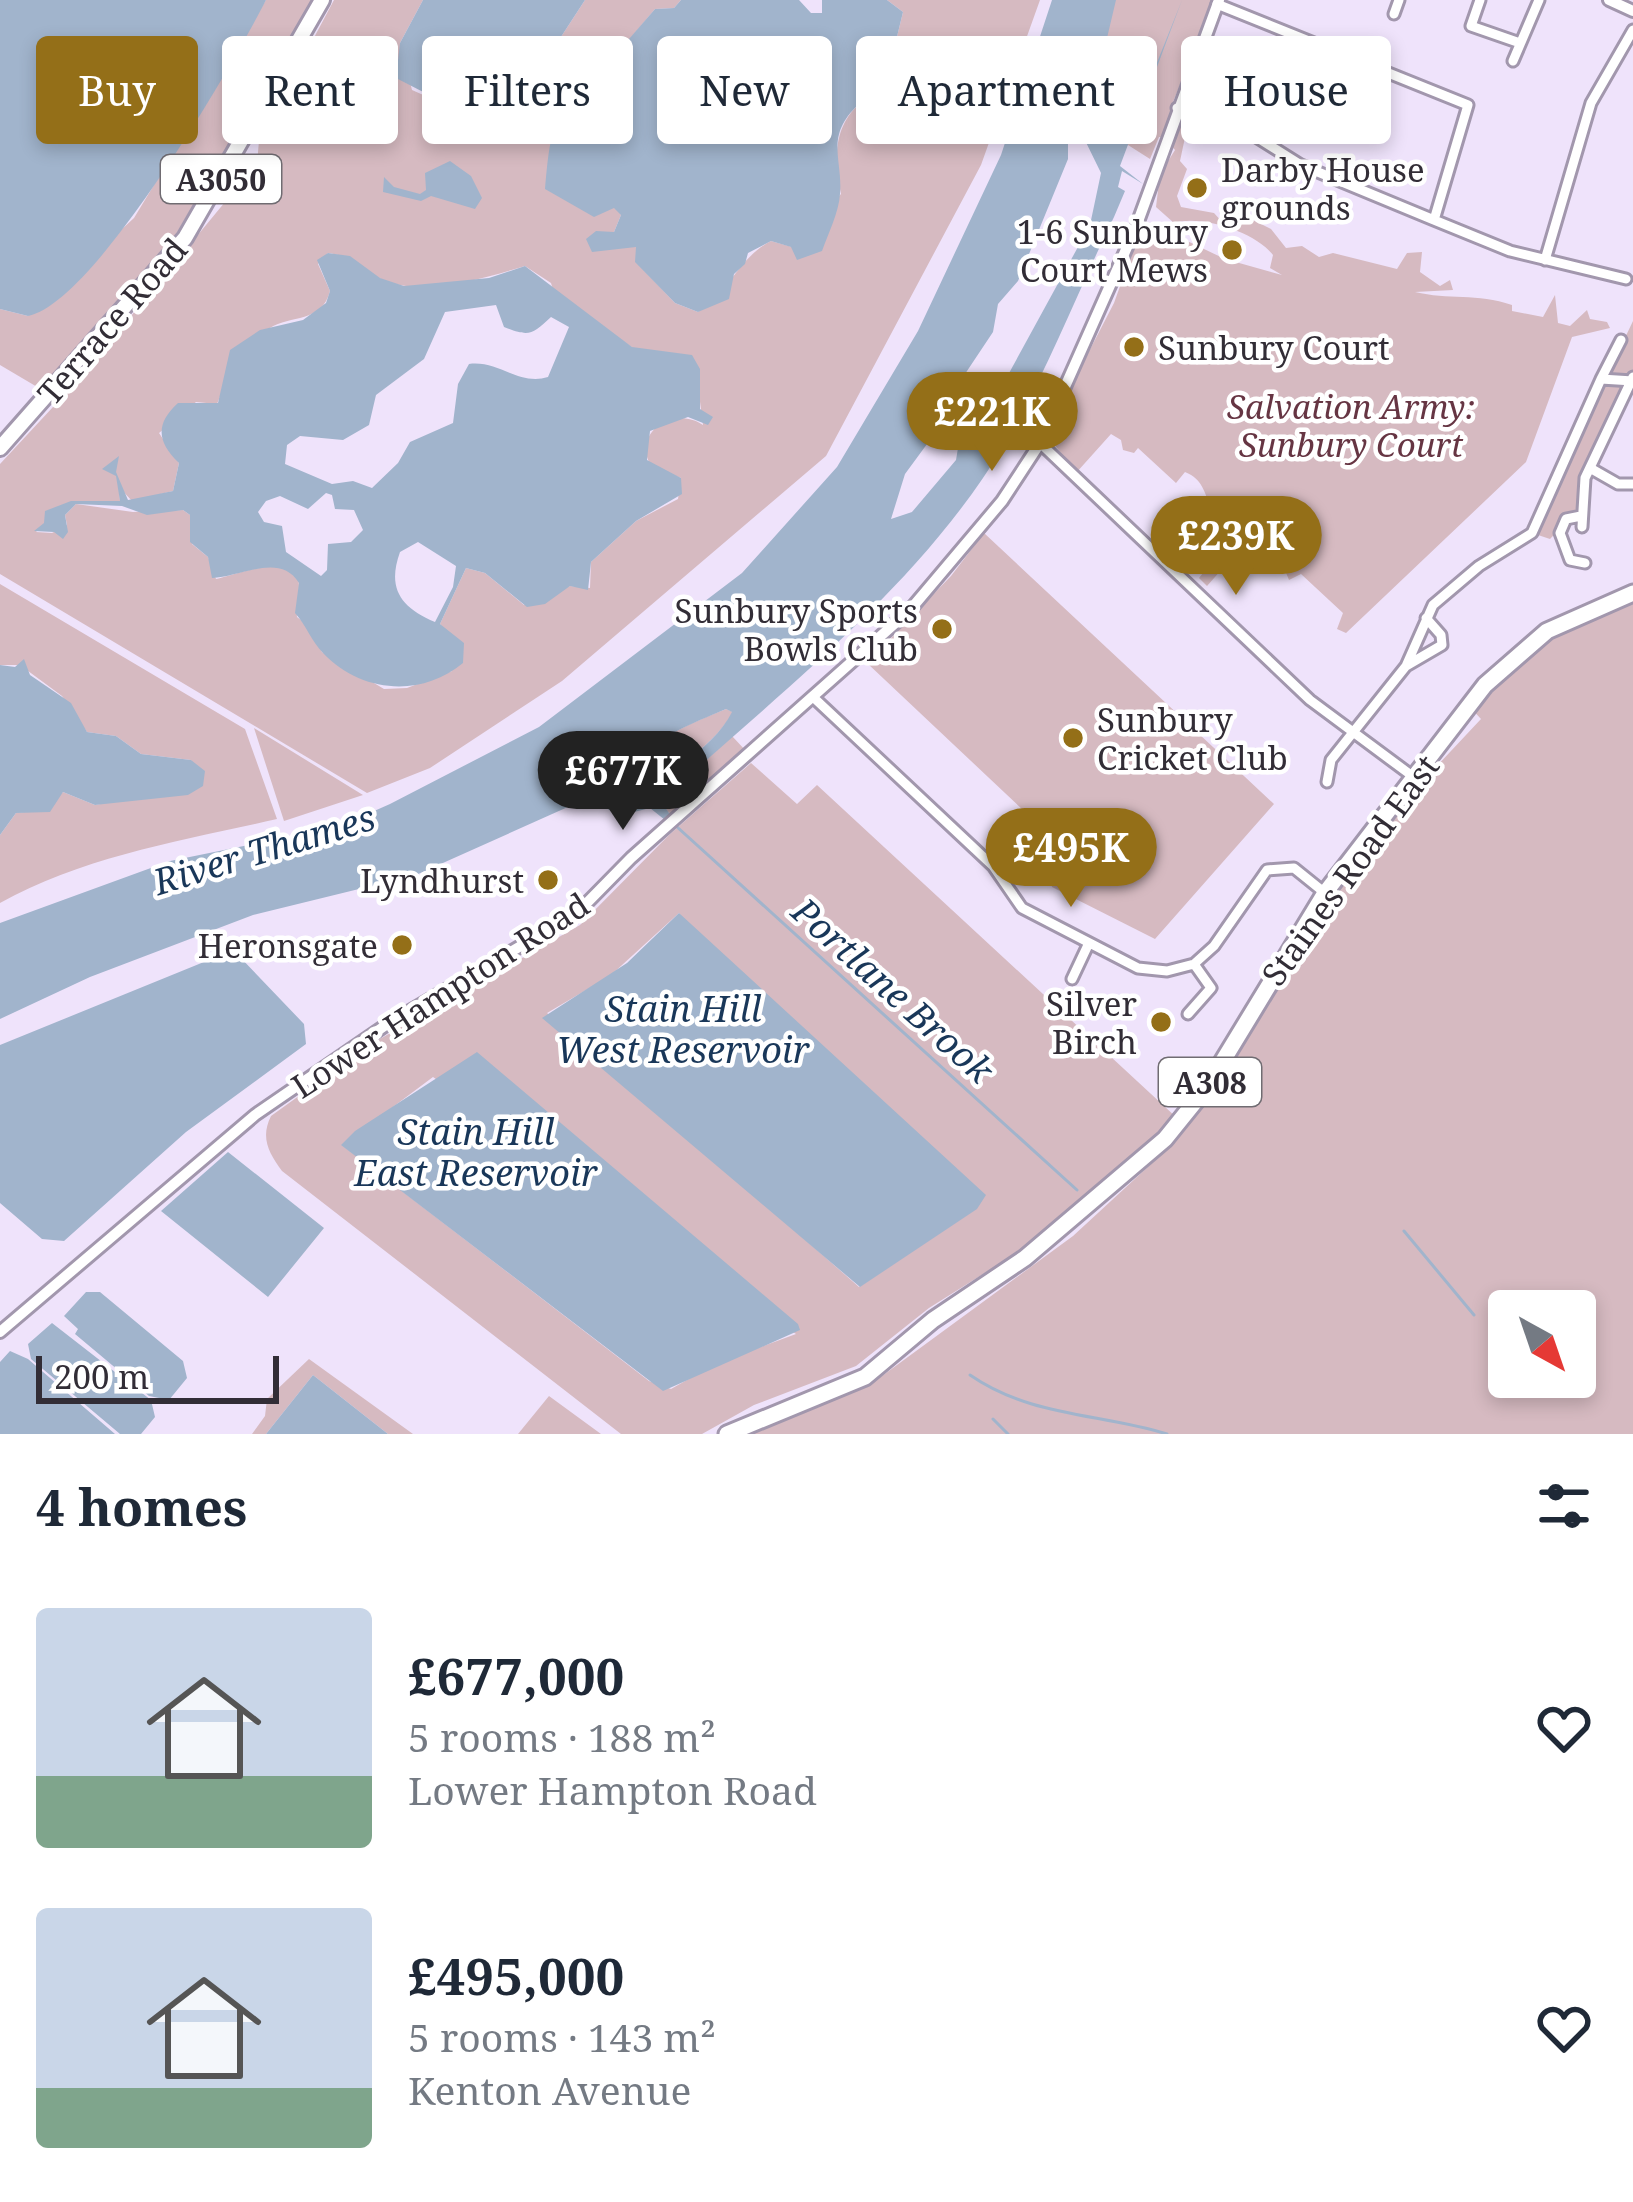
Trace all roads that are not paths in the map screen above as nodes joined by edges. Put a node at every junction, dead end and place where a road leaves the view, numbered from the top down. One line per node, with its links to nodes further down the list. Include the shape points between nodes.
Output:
1 (322, 0): 20 (main road, Terrace Road / A3050, via 185,238)
2 (1399, 0): 8 (street)
3 (1480, 0): 10 (street, via 1471,26)
4 (1539, 0): 10 (street)
5 (1609, 0): 7 (street)
6 (1218, 2): 12 (street, Lower Hampton Road); 13 (street, via 1468,105)
7 (1633, 11)
8 (1394, 14)
9 (1633, 30): 14 (street, via 1591,103)
10 (1520, 43): 11 (street)
11 (1513, 61)
12 (1177, 108): 13 (street, via 1245,130 1301,165); 19 (street, Lower Hampton Road, via 1136,227)
13 (1434, 220): 14 (street)
14 (1545, 260): 15 (street)
15 (1626, 279)
16 (1621, 340): 17 (street)
17 (1601, 379): 18 (street); 25 (street, via 1532,533 1455,584)
18 (1632, 380): 21 (street)
19 (1040, 443): 27 (street, Lower Hampton Road, via 942,574); 28 (street)
20 (0, 448)
21 (1590, 468): 22 (street); 23 (street, via 1581,522 1566,519 1560,533 1565,563)
22 (1633, 484)
23 (1586, 563)
24 (1633, 593): 29 (highway, Staines Road East / A308, via 1573,617 1509,660)
25 (1426, 617): 26 (street); 26 (street, via 1442,645)
26 (1406, 666): 28 (street)
27 (813, 697): 32 (street, via 993,866 1022,908); 36 (street, Lower Hampton Road, via 577,913 386,1025 256,1115)
28 (1352, 733): 29 (street); 30 (street, via 1330,760)
29 (1414, 778): 31 (highway, Staines Road East / A308)
30 (1328, 782)
31 (1324, 893): 33 (street, via 1294,868 1267,870); 37 (highway, Staines Road East / A308, via 1173,1131 1042,1245 865,1377)
32 (1088, 945): 33 (street, via 1151,971); 34 (street)
33 (1194, 964): 35 (street, via 1211,988)
34 (1072, 979)
35 (1188, 1014)
36 (0, 1332)
37 (727, 1434)

